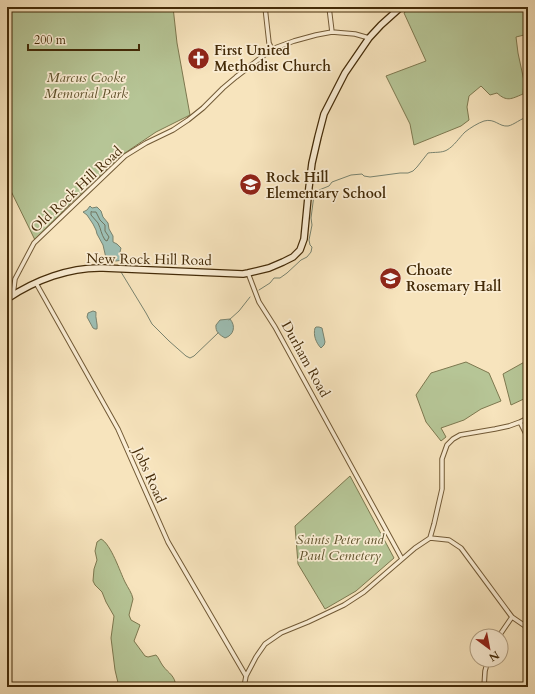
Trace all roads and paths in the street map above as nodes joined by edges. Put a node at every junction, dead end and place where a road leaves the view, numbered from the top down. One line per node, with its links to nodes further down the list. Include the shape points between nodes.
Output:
1 (265, 7): 6 (street)
2 (329, 7): 4 (street)
3 (401, 7): 5 (main road)
4 (332, 32): 5 (street, Old Rock Hill Road); 6 (street, Old Rock Hill Road)
5 (369, 38): 7 (main road, via 345,73 324,114 312,162 304,239 300,250 283,262)
6 (272, 49): 9 (street, Old Rock Hill Road, via 188,120 125,156 34,243 14,278)
7 (248, 273): 8 (main road, New Rock Hill Road, via 94,268 79,269); 15 (street, Durham Road, via 259,302 276,327)
8 (36, 283): 9 (main road, New Rock Hill Road); 20 (street, Jobs Road, via 118,429 168,542)
9 (13, 295): 10 (main road, New Rock Hill Road)
10 (7, 298)
11 (528, 418): 12 (street)
12 (520, 422): 13 (street); 14 (street, via 460,435 447,445 442,459 442,489)
13 (528, 438)
14 (430, 538): 15 (street); 16 (street, via 449,540 461,548)
15 (402, 559): 20 (street, via 364,592 344,605 281,633 265,644)
16 (512, 617): 17 (street); 18 (street)
17 (504, 628)
18 (528, 628)
19 (486, 668): 22 (street)
20 (246, 676): 21 (street)
21 (244, 687)
22 (484, 687)

